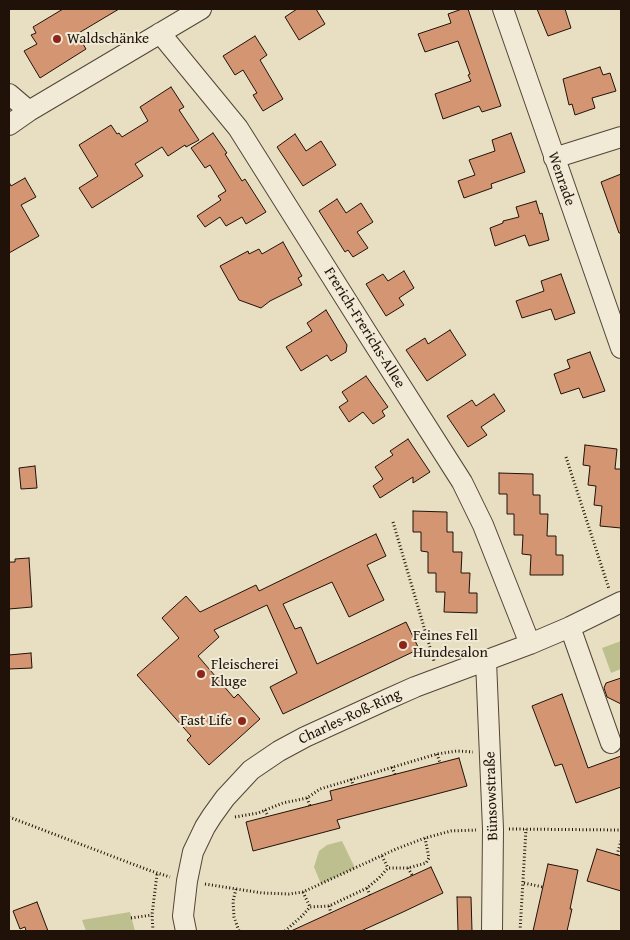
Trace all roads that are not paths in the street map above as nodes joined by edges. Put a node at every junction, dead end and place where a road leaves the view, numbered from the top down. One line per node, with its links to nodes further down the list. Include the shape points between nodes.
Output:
1 (201, 9): 3 (street)
2 (503, 9): 9 (street, Wenrade)
3 (180, 14): 4 (street)
4 (160, 33): 6 (street); 13 (street, Frerich-Frerichs-Allee, via 238,128 462,482 483,525)
5 (9, 94): 6 (street)
6 (28, 111): 7 (street)
7 (9, 125)
8 (621, 137): 9 (street)
9 (554, 158): 10 (street, Wenrade)
10 (621, 348)
11 (618, 604): 12 (street, Charles-Roß-Ring)
12 (570, 628): 13 (street, Charles-Roß-Ring); 15 (street)
13 (530, 644): 14 (street, Charles-Roß-Ring)
14 (486, 661): 16 (street, Charles-Roß-Ring, via 388,699 279,751 251,770 212,816 193,852 183,916); 17 (street, Bünsowstraße, via 493,829)
15 (610, 743)
16 (186, 931)
17 (492, 931)

